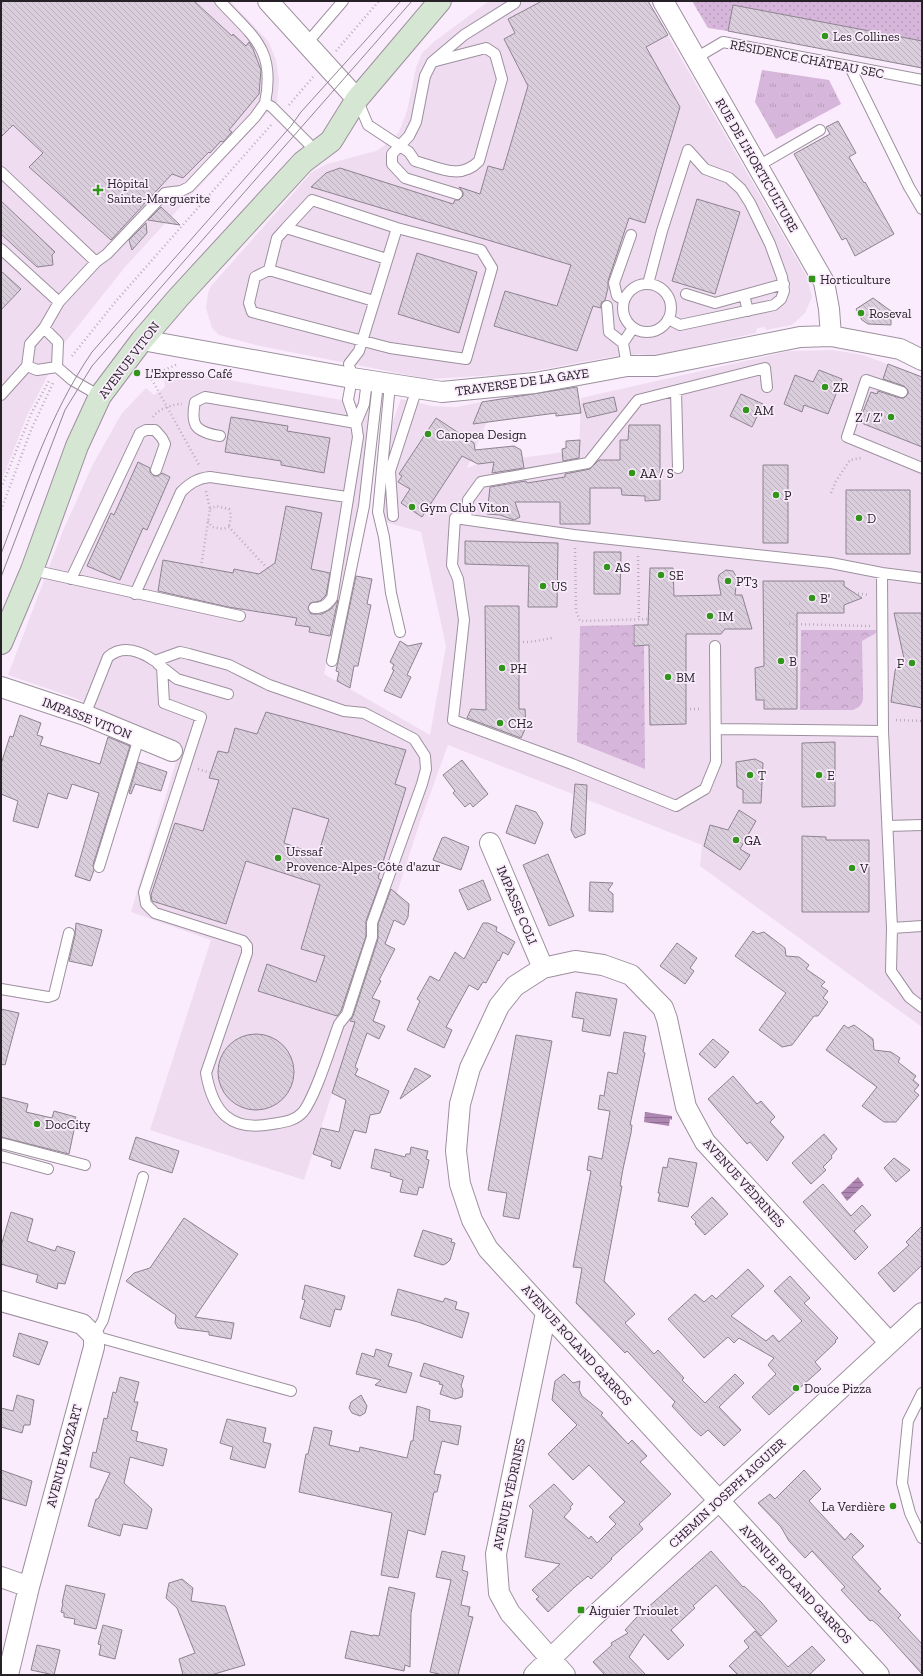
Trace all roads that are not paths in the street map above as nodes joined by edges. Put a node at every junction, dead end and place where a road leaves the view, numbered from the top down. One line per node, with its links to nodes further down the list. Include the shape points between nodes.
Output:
1 (220, 1): 13 (lane, via 259,43 264,53 269,83)
2 (268, 1): 7 (street)
3 (343, 1): 7 (lane)
4 (440, 1): 12 (street, AVENUE VITON)
5 (663, 1): 8 (street, RUE DE L'HORTICULTURE)
6 (515, 3): 9 (lane, via 464,35)
7 (307, 43): 12 (street)
8 (696, 58): 10 (lane, RÉSIDENCE CHÂTEAU SEC, via 723,42); 17 (street, RUE DE L'HORTICULTURE)
9 (432, 62): 15 (lane, via 425,76 416,122 409,136); 15 (lane, via 486,48 495,54 502,79 479,160 472,168 452,172 415,161 409,152)
10 (850, 67): 11 (lane, RÉSIDENCE CHÂTEAU SEC); 20 (lane)
11 (922, 80)
12 (357, 99): 15 (lane, via 368,126); 16 (street, AVENUE VITON, via 320,131)
13 (265, 103): 16 (lane, via 279,115); 26 (lane, via 189,187 165,193 107,254)
14 (820, 130): 17 (lane)
15 (399, 146): 19 (lane, via 392,154 392,164 405,178)
16 (306, 153): 41 (street, AVENUE VITON)
17 (758, 166): 40 (street, RUE DE L'HORTICULTURE, via 824,282)
18 (1, 172): 26 (lane)
19 (457, 194)
20 (922, 209)
21 (286, 228): 22 (lane, via 312,200); 25 (lane); 27 (lane, via 277,238)
22 (397, 228): 25 (lane); 42 (lane, via 480,250 492,268 466,358 390,348)
23 (631, 235): 32 (lane, via 614,283 617,296)
24 (1, 249): 34 (lane)
25 (387, 259): 33 (lane)
26 (96, 262): 34 (lane)
27 (269, 270): 33 (lane); 42 (lane, via 255,277 249,303 252,312)
28 (648, 284): 29 (lane, via 662,230 688,150 705,169 729,178 741,188 770,244); 32 (lane, via 633,288); 37 (lane, via 662,289 667,295 671,311)
29 (784, 284): 31 (lane); 36 (lane, via 781,299 774,305)
30 (686, 294): 31 (lane, via 715,303)
31 (744, 295): 36 (lane)
32 (624, 300): 39 (lane, via 624,316)
33 (374, 301): 42 (lane)
34 (59, 302): 38 (lane)
35 (607, 306): 43 (lane, via 609,332)
36 (748, 311): 37 (lane, via 680,326)
37 (668, 319): 39 (lane, via 663,326 653,331 640,332)
38 (44, 328): 45 (lane, via 30,344); 47 (lane, via 58,342)
39 (633, 328): 43 (lane)
40 (831, 336): 44 (street, via 900,348); 46 (street, TRAVERSE DE LA GAYE, via 800,337 656,366)
41 (142, 340): 48 (street, TRAVERSE DE LA GAYE); 54 (street, AVENUE VITON)
42 (361, 341): 48 (lane, via 359,351 349,364)
43 (623, 343): 46 (lane)
44 (922, 360)
45 (27, 366): 47 (lane, via 37,370); 53 (lane)
46 (627, 366): 50 (street, TRAVERSE DE LA GAYE, via 535,383 442,392)
47 (58, 368): 54 (lane, via 79,385)
48 (372, 382): 50 (street, TRAVERSE DE LA GAYE); 55 (lane); 55 (lane, via 348,400); 70 (lane, via 378,512); 73 (lane, via 364,506)
49 (767, 387): 51 (lane, via 765,368)
50 (417, 388): 61 (lane, via 390,471)
51 (676, 391): 57 (lane); 62 (lane, via 638,400 588,463 481,482 468,500)
52 (902, 392): 58 (lane, via 866,380 847,437)
53 (1, 395)
54 (100, 396): 63 (street, AVENUE VITON, via 77,446)
55 (356, 423): 56 (lane, via 205,397 195,404 192,415 195,426 203,433); 60 (lane, via 358,437)
56 (220, 436)
57 (678, 468)
58 (922, 468)
59 (156, 470): 66 (lane, via 165,444 155,430 146,430 140,433)
60 (347, 497): 67 (lane, via 210,477 202,478 181,492); 68 (lane, via 332,598 320,608)
61 (393, 516)
62 (466, 519): 64 (lane, via 574,535 831,563); 78 (lane, via 455,518 454,525 452,565 458,579 464,620 453,720 676,806 705,789 716,762)
63 (32, 570): 66 (lane); 71 (street, AVENUE VITON)
64 (882, 574): 65 (lane); 79 (lane)
65 (922, 578)
66 (71, 579): 67 (lane)
67 (135, 594): 69 (lane)
68 (314, 608)
69 (240, 616)
70 (400, 632)
71 (1, 643)
72 (715, 646): 78 (lane)
73 (332, 661)
74 (158, 664): 74 (lane, via 180,652 229,665 269,685 330,707 364,713 414,740 425,756 426,769 372,923 372,936 347,1014 339,1024 310,1100 303,1112 293,1120 265,1126 248,1126 230,1119 218,1109 210,1093 206,1073 247,953 247,946 243,941 155,914 146,904 144,892 201,717 164,703); 76 (lane, via 177,678); 77 (lane, via 146,655 123,649 114,652 108,657)
75 (1, 687): 77 (street, IMPASSE VITON)
76 (228, 694)
77 (85, 715): 80 (street, IMPASSE VITON)
78 (717, 729): 79 (lane)
79 (883, 731): 83 (lane)
80 (139, 738): 81 (street, IMPASSE VITON); 85 (lane)
81 (172, 751)
82 (922, 825): 83 (lane)
83 (888, 826): 87 (lane)
84 (490, 843): 89 (street, IMPASSE COLI)
85 (100, 867)
86 (922, 926): 87 (lane)
87 (892, 928): 91 (lane, via 891,971 908,997)
88 (69, 933): 90 (lane, via 54,995 48,997)
89 (543, 968): 98 (street, AVENUE ROLAND GARROS, via 515,986 499,1006 470,1068 460,1104 456,1151 460,1184 472,1220 488,1249); 101 (street, AVENUE VÉDRINES, via 575,961 603,965 631,975 651,993 668,1018 686,1107 705,1142)
90 (1, 989)
91 (922, 1007)
92 (1, 1143): 94 (lane)
93 (1, 1156): 95 (lane)
94 (85, 1165)
95 (48, 1169)
96 (143, 1177): 100 (lane, via 103,1320)
97 (1, 1300): 100 (street, via 82,1324)
98 (546, 1313): 104 (street, AVENUE ROLAND GARROS); 108 (street, AVENUE VÉDRINES, via 496,1554 499,1593 510,1613)
99 (922, 1313): 101 (street, CHEMIN JOSEPH AIGUIER)
100 (94, 1336): 102 (lane); 107 (street, AVENUE MOZART, via 94,1347)
101 (889, 1342): 104 (street, CHEMIN JOSEPH AIGUIER)
102 (291, 1391)
103 (922, 1393): 105 (lane, via 908,1421 902,1483 910,1513)
104 (719, 1501): 108 (street, CHEMIN JOSEPH AIGUIER); 112 (street, AVENUE ROLAND GARROS)
105 (922, 1538)
106 (1, 1577): 107 (street)
107 (29, 1587): 109 (street, AVENUE MOZART)
108 (550, 1659): 110 (street, CHEMIN JOSEPH AIGUIER); 111 (street, AVENUE VÉDRINES)
109 (8, 1675)
110 (534, 1675)
111 (565, 1675)
112 (879, 1675)

